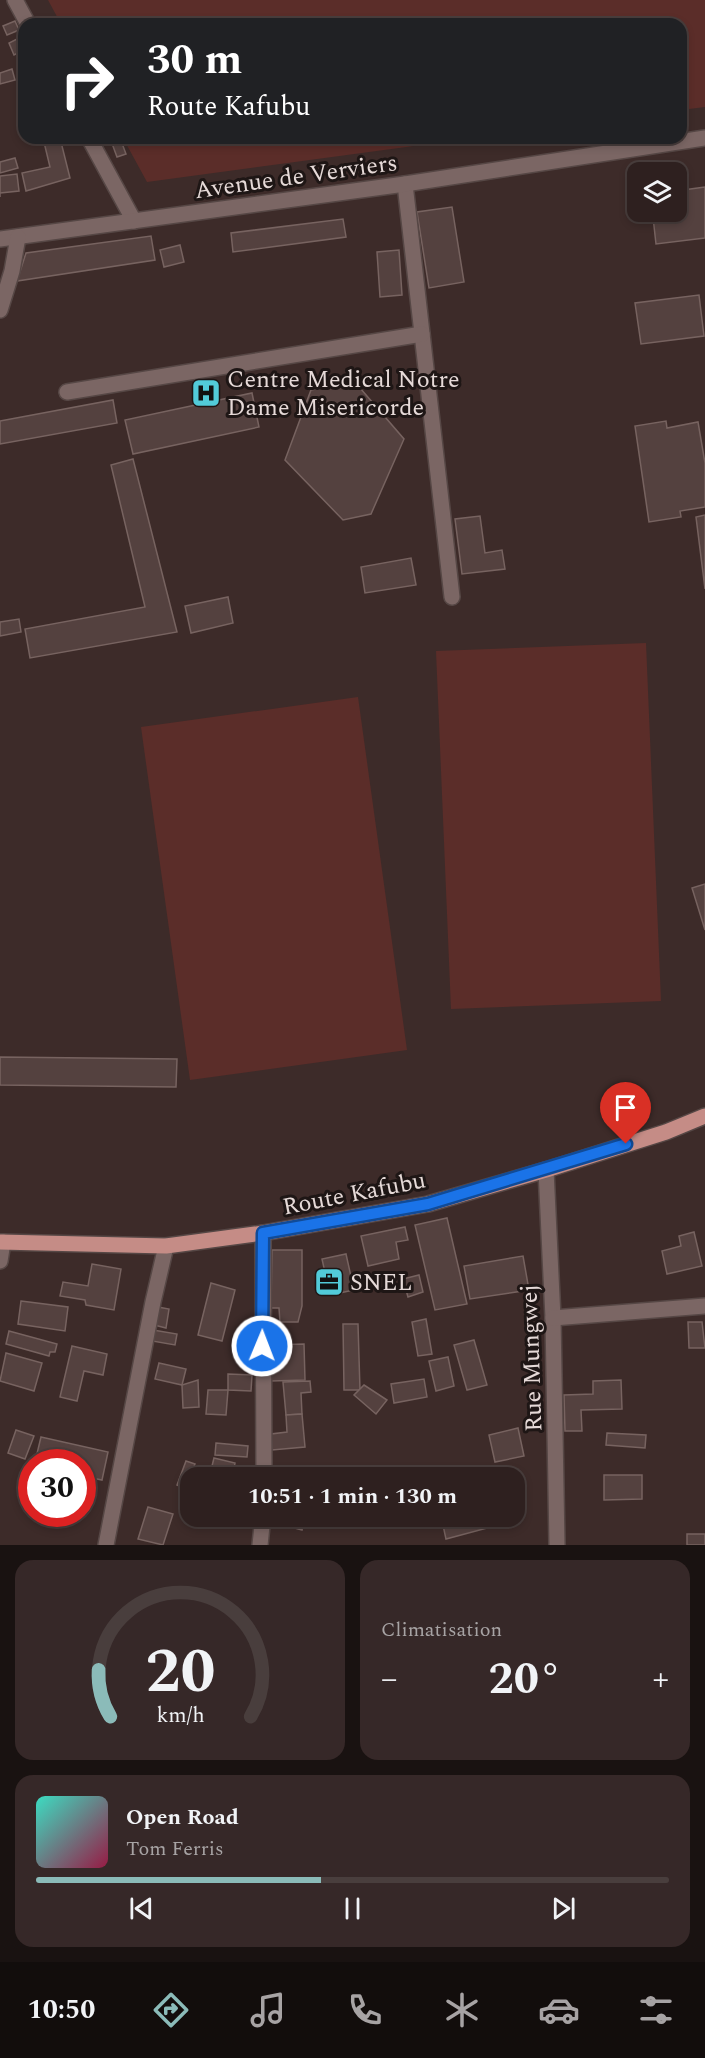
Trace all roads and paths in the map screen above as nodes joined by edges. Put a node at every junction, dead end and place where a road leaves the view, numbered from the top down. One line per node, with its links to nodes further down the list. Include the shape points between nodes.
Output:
1 (15, 0): 2 (street)
2 (25, 18)
3 (705, 138): 4 (street, Avenue de Verviers)
4 (687, 141)
5 (92, 144): 8 (street)
6 (666, 144): 7 (street, Avenue de Verviers)
7 (405, 184): 8 (street, Avenue de Verviers); 12 (street)
8 (134, 221): 9 (street, Avenue de Verviers)
9 (18, 237): 10 (street, Avenue de Verviers); 11 (street)
10 (0, 239)
11 (0, 310)
12 (422, 334): 13 (street); 14 (street)
13 (67, 392)
14 (452, 597)
15 (705, 1116): 16 (main road, Route Kafubu)
16 (546, 1170): 17 (main road, Route Kafubu, via 428,1204); 22 (street, Rue Mungwej)
17 (263, 1233): 19 (main road, Route Kafubu); 23 (street)
18 (2, 1242): 19 (main road, Route Kafubu); 20 (street)
19 (166, 1246): 25 (street)
20 (0, 1261)
21 (705, 1306): 22 (street)
22 (554, 1318): 27 (street, Rue Mungwej)
23 (264, 1467)
24 (262, 1527): 26 (street)
25 (106, 1545)
26 (260, 1545)
27 (557, 1545)

